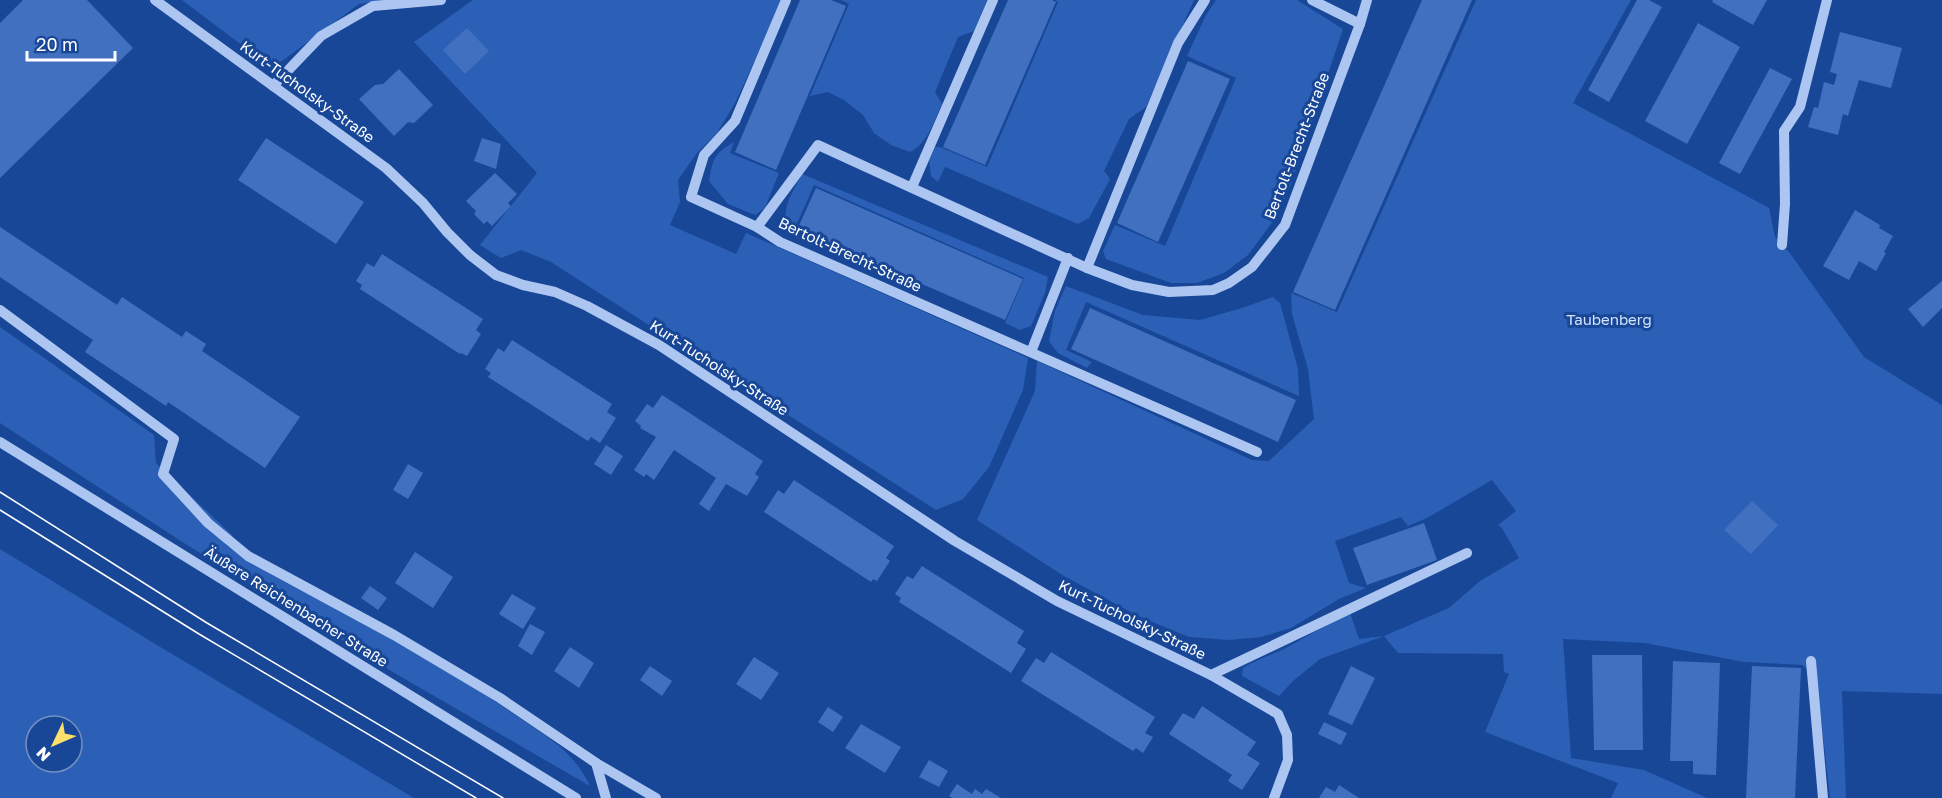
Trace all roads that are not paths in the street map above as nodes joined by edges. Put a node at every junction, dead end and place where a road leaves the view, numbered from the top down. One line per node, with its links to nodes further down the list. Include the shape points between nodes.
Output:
1 (155, 0): 10 (street, Kurt-Tucholsky-Straße)
2 (441, 0): 10 (street, via 373,6 321,36)
3 (786, 0): 12 (street, Bertolt-Brecht-Straße, via 735,121 704,155 691,197)
4 (993, 0): 11 (street)
5 (1205, 0): 15 (street, via 1178,43)
6 (1312, 0): 9 (street)
7 (1367, 0): 9 (street, Bertolt-Brecht-Straße)
8 (1827, 0): 13 (street, via 1800,107 1784,131)
9 (1360, 24): 15 (street, Bertolt-Brecht-Straße, via 1285,225 1252,267 1213,290 1169,292 1132,285)
10 (273, 86): 22 (street, Kurt-Tucholsky-Straße, via 386,168 470,255 496,275 555,292 658,345 966,547 1057,601)
11 (912, 187): 12 (street, Bertolt-Brecht-Straße, via 818,145); 14 (street, Bertolt-Brecht-Straße)
12 (757, 226): 17 (street, Bertolt-Brecht-Straße, via 780,242)
13 (1782, 245)
14 (1068, 258): 15 (street, Bertolt-Brecht-Straße); 17 (street)
15 (1087, 268)
16 (0, 310): 23 (street, via 174,439 163,474 208,523 248,556 404,640)
17 (1030, 352): 19 (street, Bertolt-Brecht-Straße)
18 (0, 442): 24 (street, Äußere Reichenbacher Straße)
19 (1257, 452)
20 (1467, 553): 22 (street)
21 (1811, 661): 28 (street)
22 (1211, 675): 27 (street, Kurt-Tucholsky-Straße, via 1278,714 1287,735 1288,760)
23 (596, 763): 25 (street); 26 (street)
24 (576, 798)
25 (606, 798)
26 (656, 798)
27 (1274, 798)
28 (1823, 798)

